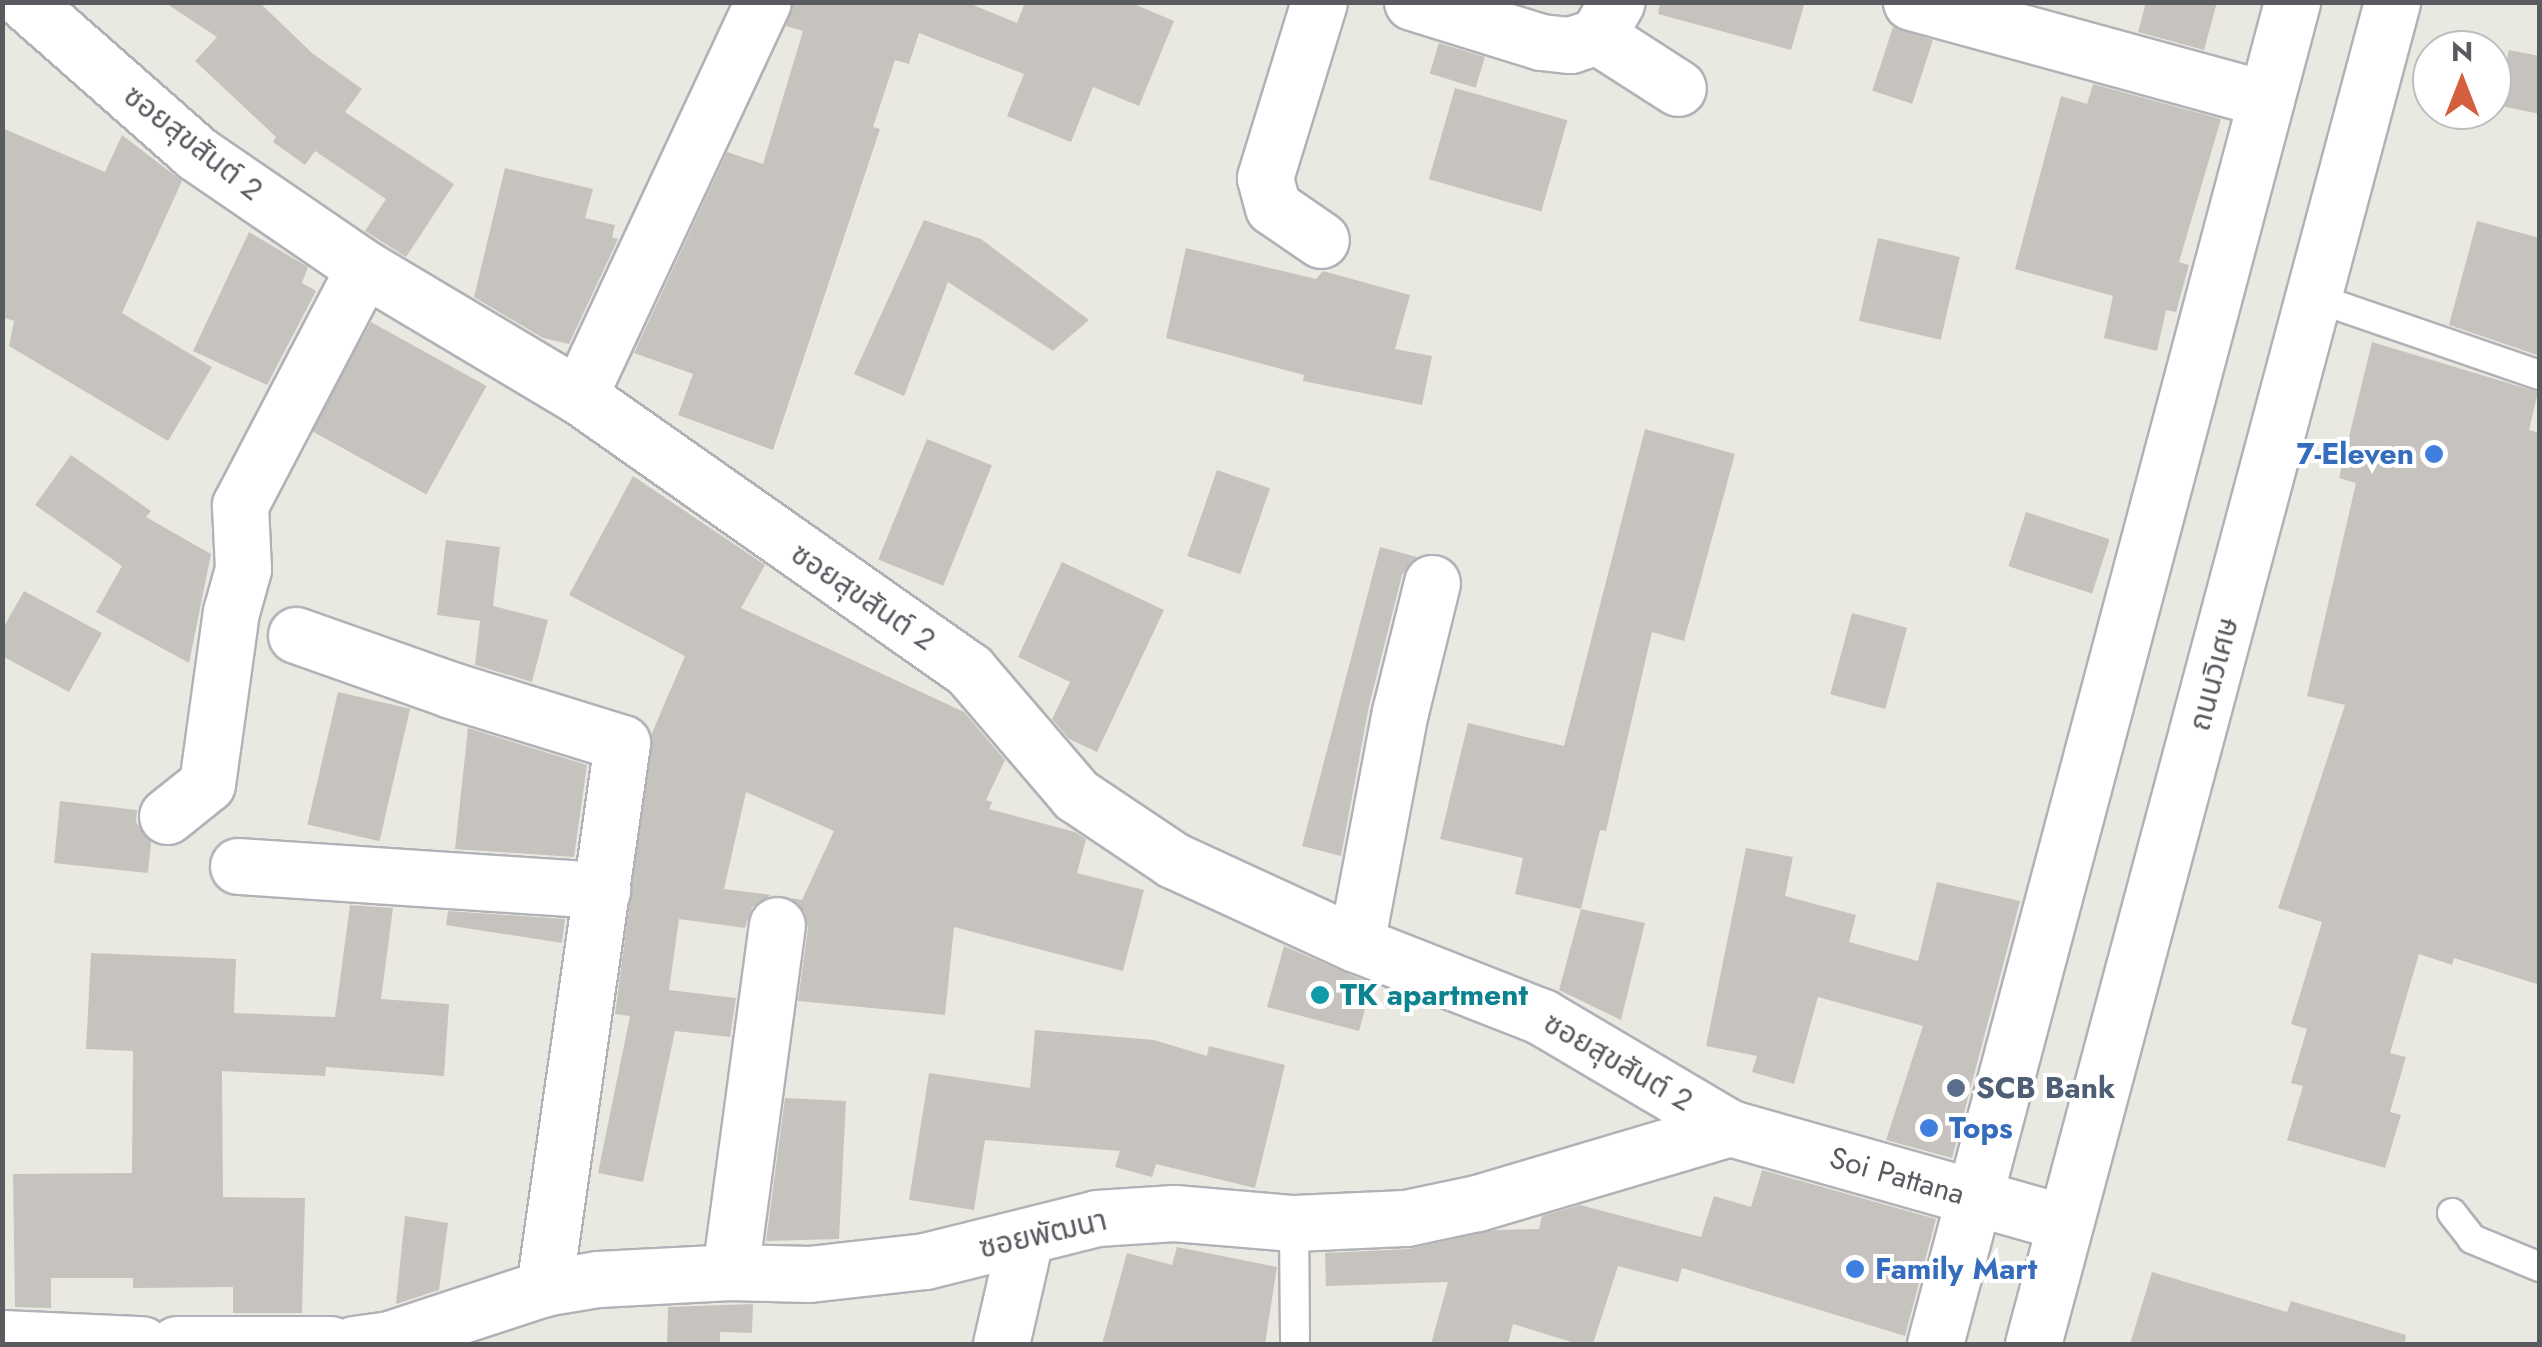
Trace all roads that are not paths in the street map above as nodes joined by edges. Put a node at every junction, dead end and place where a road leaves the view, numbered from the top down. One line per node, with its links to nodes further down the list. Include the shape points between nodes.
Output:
1 (25, 2): 12 (street, ซอยสุขสันต์ 2, via 196,153)
2 (764, 2): 15 (street)
3 (1319, 2): 11 (street, via 1265,178 1273,208)
4 (1412, 2): 8 (street, via 1570,45)
5 (1911, 2): 10 (street)
6 (2292, 2): 10 (street)
7 (2392, 2): 13 (street, ถนนวิเศษ)
8 (1607, 19): 9 (street)
9 (1678, 88)
10 (2266, 100): 24 (street)
11 (1321, 240)
12 (364, 268): 15 (street, ซอยสุขสันต์ 2); 18 (street, via 240,505 243,569 207,784)
13 (2313, 297): 14 (lane); 27 (street, ถนนวิเศษ)
14 (2540, 376)
15 (579, 396): 22 (street, ซอยสุขสันต์ 2, via 969,670 1076,795 1173,860)
16 (1432, 583): 22 (street)
17 (296, 634): 20 (street, via 622,742)
18 (166, 816)
19 (238, 866): 20 (street)
20 (602, 890): 31 (street)
21 (777, 926): 30 (street)
22 (1356, 944): 23 (street, ซอยสุขสันต์ 2, via 1542,1016)
23 (1730, 1128): 24 (street, Soi Pattana); 26 (street, ซอยพัฒนา, via 1478,1204 1406,1218)
24 (1972, 1197): 27 (street, Soi Pattana); 39 (street)
25 (2452, 1212): 29 (lane, via 2472,1238)
26 (1294, 1222): 28 (street, ซอยพัฒนา, via 1174,1212 1097,1218); 38 (lane)
27 (2064, 1222): 40 (street, ถนนวิเศษ)
28 (1026, 1238): 30 (street, ซอยพัฒนา, via 925,1261 828,1272); 37 (street)
29 (2540, 1268)
30 (730, 1272): 31 (street, ซอยพัฒนา)
31 (544, 1288): 36 (street, ซอยพัฒนา, via 389,1339)
32 (2, 1338): 33 (street)
33 (142, 1344)
34 (177, 1344): 35 (street)
35 (330, 1344)
36 (354, 1344)
37 (1002, 1344)
38 (1295, 1344)
39 (1936, 1344)
40 (2033, 1344)

